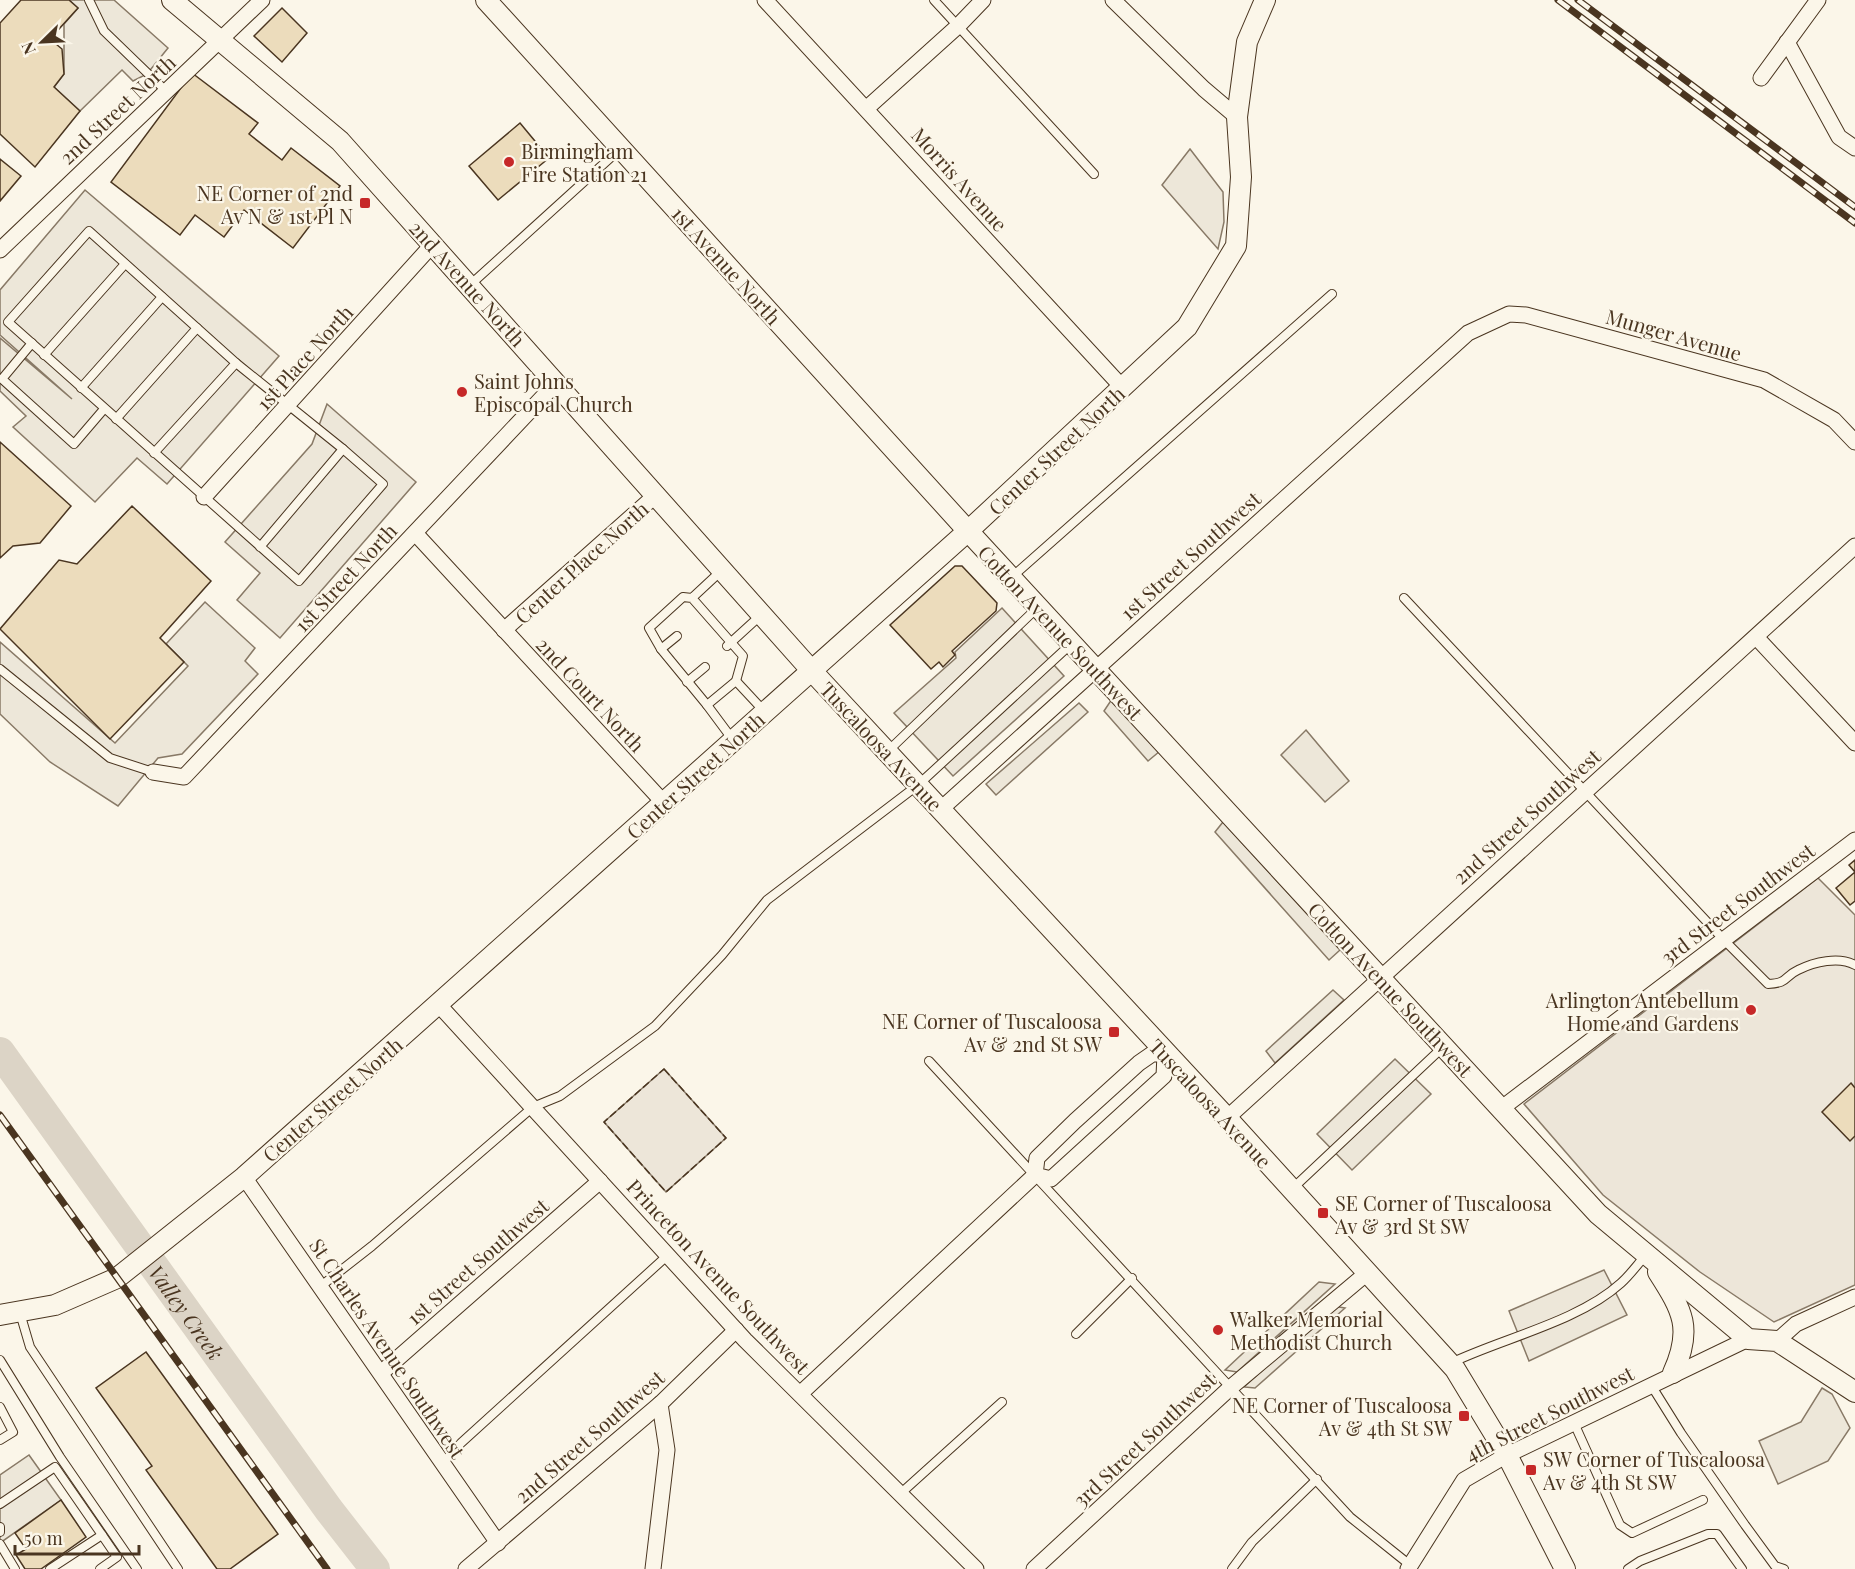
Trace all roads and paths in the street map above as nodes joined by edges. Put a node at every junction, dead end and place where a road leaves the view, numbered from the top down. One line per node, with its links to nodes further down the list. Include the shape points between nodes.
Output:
1 (89, 0): 15 (lane, via 104,31)
2 (172, 0): 12 (street, 2nd Avenue North)
3 (262, 0): 12 (street, 2nd Street North)
4 (486, 0): 18 (street, 1st Avenue North)
5 (765, 0): 16 (street, Morris Avenue)
6 (934, 0): 11 (lane)
7 (983, 0): 11 (street)
8 (1113, 0): 17 (street)
9 (1265, 0): 17 (street, via 1247,42)
10 (1818, 0): 13 (street)
11 (958, 26): 16 (street); 20 (lane)
12 (222, 39): 15 (street, 2nd Street North); 21 (street, 2nd Avenue North, via 340,141)
13 (1787, 42): 14 (street); 19 (street, via 1839,137)
14 (1761, 78)
15 (166, 91): 22 (street, 2nd Street North)
16 (867, 108): 34 (street, Morris Avenue)
17 (1237, 117): 34 (street, Center Street North, via 1241,177 1236,246 1187,327)
18 (621, 148): 24 (lane); 44 (street, 1st Avenue North)
19 (1855, 148)
20 (1094, 174)
21 (433, 244): 24 (street, 2nd Avenue North); 36 (street, 1st Place North)
22 (0, 250)
23 (125, 264): 26 (lane); 29 (lane, via 89,231 8,322); 30 (lane)
24 (470, 285): 33 (street, 2nd Avenue North)
25 (1332, 294): 49 (lane)
26 (162, 297): 27 (lane); 35 (lane)
27 (196, 328): 31 (lane); 38 (lane)
28 (1468, 333): 39 (street, Munger Avenue, via 1509,314 1526,315 1764,380 1834,420); 62 (street, 1st Street Southwest)
29 (32, 344): 30 (lane); 32 (lane)
30 (44, 355): 35 (lane)
31 (236, 363): 36 (lane); 41 (lane)
32 (1, 378): 37 (lane, via 74,444)
33 (557, 382): 42 (street, 2nd Avenue North); 45 (street, 1st Street North)
34 (1122, 387): 44 (street, Center Street North)
35 (81, 388): 37 (lane)
36 (289, 405): 40 (lane); 43 (street, 1st Place North)
37 (104, 409): 38 (lane)
38 (116, 419): 41 (lane)
39 (1855, 442)
40 (343, 449): 47 (lane); 47 (lane, via 383,484 299,581)
41 (154, 453): 43 (lane)
42 (657, 494): 48 (street, 2nd Avenue North); 54 (street, Center Place North)
43 (204, 497): 47 (lane)
44 (968, 531): 49 (street, Cotton Avenue Southwest); 63 (street, Center Street North)
45 (415, 533): 54 (street, 2nd Court North); 71 (street, 1st Street North, via 184,777)
46 (1855, 546): 56 (street, 2nd Street Southwest)
47 (260, 547)
48 (723, 570): 50 (lane); 53 (street, 2nd Avenue North)
49 (1011, 577): 52 (street, Cotton Avenue Southwest)
50 (692, 598): 58 (lane, via 701,614); 59 (lane, via 683,597 649,628)
51 (1404, 598): 73 (lane)
52 (1038, 607): 57 (street, Cotton Avenue Southwest); 70 (lane)
53 (762, 614): 58 (lane); 63 (street, 2nd Avenue North)
54 (504, 630): 74 (street, 2nd Court North)
55 (677, 636): 59 (lane)
56 (1757, 638): 69 (street); 73 (street, 2nd Street Southwest)
57 (1072, 643): 62 (street, Cotton Avenue Southwest); 72 (lane)
58 (730, 645): 64 (lane, via 743,656)
59 (662, 649): 65 (lane)
60 (705, 667): 65 (lane)
61 (0, 669): 71 (lane, via 110,758)
62 (1096, 669): 75 (street, 1st Street Southwest); 79 (street, Cotton Avenue Southwest)
63 (811, 670): 67 (street, Center Street North); 70 (street, Tuscaloosa Avenue)
64 (736, 681): 66 (lane); 67 (lane)
65 (687, 682): 66 (lane)
66 (707, 705): 68 (lane)
67 (765, 712): 68 (street, Center Street North)
68 (734, 740): 74 (street, Center Street North)
69 (1855, 743)
70 (887, 752): 72 (street, Tuscaloosa Avenue)
71 (153, 772)
72 (918, 785): 75 (street, Tuscaloosa Avenue); 84 (lane, via 767,900 655,1026 560,1096)
73 (1584, 790): 77 (lane); 79 (street, 2nd Street Southwest)
74 (664, 803): 80 (street, Center Street North)
75 (941, 809): 82 (street, Tuscaloosa Avenue)
76 (1855, 840): 77 (street, 3rd Street Southwest)
77 (1724, 940): 78 (lane, via 1768,984 1782,983 1796,970 1824,961 1848,961); 85 (street, 3rd Street Southwest)
78 (1855, 965)
79 (1380, 978): 81 (street, Cotton Avenue Southwest); 86 (street, 2nd Street Southwest)
80 (439, 1005): 84 (street, Princeton Avenue Southwest); 88 (street, Center Street North)
81 (1444, 1046): 85 (street, Cotton Avenue Southwest); 90 (lane)
82 (1165, 1054): 86 (street, Tuscaloosa Avenue); 87 (street, via 1152,1054 1139,1063 1075,1120 1037,1158); 87 (street, via 1164,1076 1051,1179)
83 (928, 1061): 87 (lane)
84 (533, 1107): 89 (street, Princeton Avenue Southwest); 95 (lane)
85 (1502, 1108): 91 (street, Cotton Avenue Southwest, via 1598,1214)
86 (1227, 1118): 90 (street, Tuscaloosa Avenue)
87 (1035, 1175): 94 (lane); 109 (street)
88 (244, 1177): 95 (street, St Charles Avenue Southwest); 97 (street, Center Street North, via 127,1271 55,1305)
89 (600, 1181): 92 (street, Princeton Avenue Southwest); 104 (street, 1st Street Southwest)
90 (1291, 1190): 93 (street, Tuscaloosa Avenue)
91 (1647, 1254): 100 (street, Cotton Avenue Southwest); 103 (lane, via 1621,1283 1602,1297 1549,1324); 105 (street, via 1675,1298 1682,1319 1683,1351)
92 (668, 1255): 98 (street, Princeton Avenue Southwest); 116 (lane)
93 (1367, 1273): 103 (street, Tuscaloosa Avenue); 107 (street, 3rd Street Southwest)
94 (1132, 1278): 99 (lane); 107 (lane)
95 (321, 1286): 104 (street, St Charles Avenue Southwest)
96 (1855, 1297): 101 (street, via 1796,1324)
97 (10, 1313): 131 (lane)
98 (736, 1330): 109 (street, Princeton Avenue Southwest); 111 (street, 2nd Street Southwest)
99 (1076, 1334)
100 (1748, 1339): 101 (street); 105 (street, 4th Street Southwest)
101 (1777, 1341): 108 (street)
102 (0, 1360): 130 (lane)
103 (1450, 1364): 115 (street, Tuscaloosa Avenue)
104 (381, 1373): 116 (street, St Charles Avenue Southwest)
105 (1673, 1373): 106 (street, 4th Street Southwest)
106 (1651, 1384): 113 (street, 4th Street Southwest); 140 (lane, via 1745,1525 1775,1566)
107 (1230, 1388): 117 (lane); 135 (street, 3rd Street Southwest)
108 (1855, 1392)
109 (801, 1393): 118 (street, Princeton Avenue Southwest)
110 (1002, 1402): 118 (lane)
111 (660, 1404): 124 (street, 2nd Street Southwest); 133 (street, via 667,1450)
112 (0, 1407): 114 (lane, via 13,1432)
113 (1574, 1422): 115 (street, 4th Street Southwest); 119 (lane, via 1626,1531 1632,1533)
114 (0, 1440)
115 (1507, 1455): 126 (street, 4th Street Southwest, via 1464,1480); 137 (street, Tuscaloosa Avenue)
116 (441, 1464): 124 (street, St Charles Avenue Southwest)
117 (1317, 1479): 126 (lane, via 1350,1517); 136 (lane, via 1251,1542)
118 (900, 1494): 134 (street, Princeton Avenue Southwest)
119 (1703, 1500)
120 (0, 1504): 123 (lane, via 55,1467)
121 (0, 1527): 122 (lane)
122 (0, 1532)
123 (102, 1535): 128 (lane); 129 (lane, via 117,1557)
124 (498, 1543): 132 (street, 2nd Street Southwest)
125 (0, 1544): 127 (lane)
126 (1409, 1567)
127 (15, 1569)
128 (50, 1569)
129 (100, 1569)
130 (136, 1569)
131 (178, 1569)
132 (466, 1569)
133 (653, 1569)
134 (976, 1569)
135 (1034, 1569)
136 (1232, 1569)
137 (1565, 1569)
138 (1628, 1569): 139 (lane, via 1708,1534 1717,1534)
139 (1742, 1569)
140 (1784, 1569)

